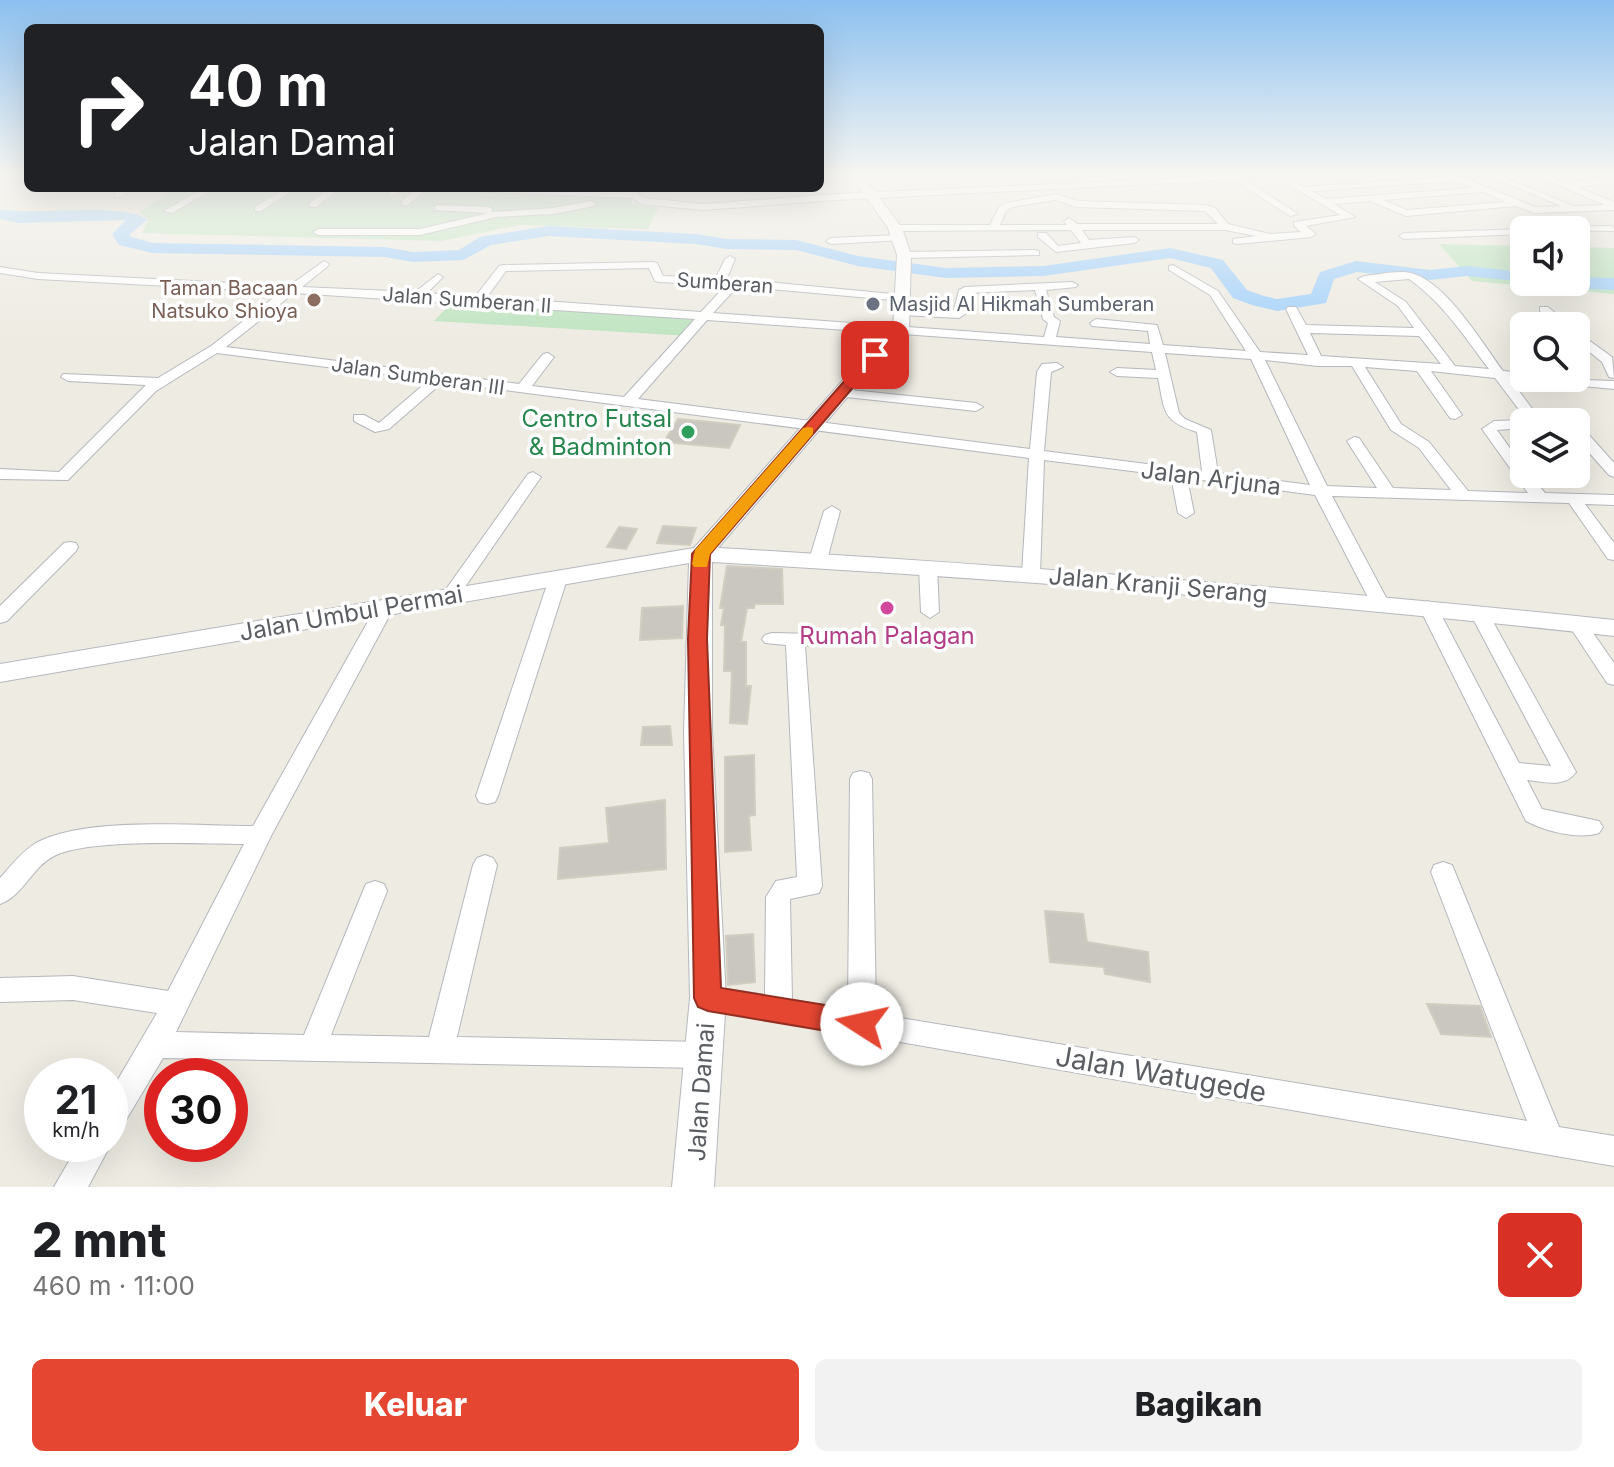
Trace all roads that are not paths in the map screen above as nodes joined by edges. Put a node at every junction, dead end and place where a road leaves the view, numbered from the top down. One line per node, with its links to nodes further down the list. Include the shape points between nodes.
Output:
1 (423, 231): 7 (street)
2 (923, 231): 8 (street)
3 (1077, 231): 15 (street)
4 (1252, 231): 11 (street)
5 (1307, 231): 11 (street, via 1311,234)
6 (1510, 231): 10 (street)
7 (318, 232)
8 (897, 233): 13 (street); 19 (main road)
9 (1042, 235): 15 (street, via 1056,249)
10 (1404, 236)
11 (1269, 237): 14 (street)
12 (1134, 240): 15 (street)
13 (831, 241)
14 (1237, 241)
15 (1086, 243)
16 (1029, 244): 19 (street, via 1035,253)
17 (730, 259): 23 (street)
18 (324, 264): 27 (street)
19 (904, 265): 33 (main road)
20 (0, 268): 27 (street, Jalan Sumberan II, via 33,275)
21 (1173, 268): 43 (street, via 1214,293)
22 (438, 277): 28 (street)
23 (720, 281): 24 (street, Sumberan); 29 (street, Sumberan, via 659,279 656,266 648,264 511,266 500,270)
24 (735, 282): 33 (street, Sumberan); 34 (street)
25 (1072, 285): 26 (street)
26 (1040, 287): 33 (street, via 965,290 957,315); 38 (street, via 1054,321)
27 (296, 288): 28 (street, Jalan Sumberan II); 40 (street)
28 (418, 296): 29 (street, Jalan Sumberan II)
29 (478, 301): 34 (street, Jalan Sumberan II)
30 (1292, 309): 36 (street)
31 (1544, 309): 32 (street)
32 (1548, 312)
33 (902, 313): 34 (street, Jalan Sumberan II); 38 (street); 61 (main road)
34 (704, 318): 62 (street)
35 (1096, 323): 41 (street, via 1152,327)
36 (1303, 329): 37 (street); 45 (street)
37 (1425, 332): 49 (street); 51 (street, via 1402,304 1364,279 1415,278 1450,309)
38 (1049, 342): 41 (street)
39 (1590, 345): 44 (street)
40 (215, 349): 56 (street, Jalan Sumberan III); 57 (street)
41 (1159, 349): 43 (street); 53 (street)
42 (548, 357): 60 (street)
43 (1257, 357): 45 (street); 79 (street)
44 (1610, 360): 52 (street)
45 (1318, 362): 46 (street)
46 (1357, 364): 48 (street); 81 (street, via 1396,427 1424,445)
47 (1057, 367): 71 (street, via 1044,372)
48 (1422, 368): 49 (street); 65 (street)
49 (1451, 369): 51 (street)
50 (1117, 372): 53 (street)
51 (1496, 373): 54 (street); 64 (street)
52 (1614, 374)
53 (1165, 375): 77 (street, via 1176,419 1204,430)
54 (1510, 375)
55 (68, 377): 57 (street)
56 (439, 379): 60 (street, Jalan Sumberan III); 66 (street, via 384,426 375,428)
57 (159, 382): 74 (street, via 63,477)
58 (1590, 383): 59 (street)
59 (1614, 385)
60 (521, 390): 62 (street, Jalan Sumberan III)
61 (842, 393): 63 (street); 68 (main road)
62 (626, 404): 68 (street, Jalan Sumberan III)
63 (976, 407)
64 (1524, 408)
65 (1455, 415)
66 (359, 418)
67 (1510, 424): 72 (street, via 1489,429)
68 (811, 428): 71 (street, Jalan Arjuna); 88 (main road)
69 (1354, 441): 80 (street)
70 (1590, 445): 73 (street)
71 (1038, 455): 75 (street, Jalan Arjuna); 92 (street)
72 (1510, 461)
73 (1614, 472)
74 (0, 474)
75 (1178, 474): 77 (street, Jalan Arjuna); 86 (street)
76 (533, 477): 94 (street)
77 (1211, 478): 79 (street, Jalan Arjuna)
78 (1532, 488): 82 (street)
79 (1321, 491): 80 (street, Jalan Arjuna); 95 (street)
80 (1389, 494): 81 (street, Jalan Arjuna)
81 (1464, 496): 82 (street, Jalan Arjuna)
82 (1540, 497): 83 (street, Jalan Arjuna)
83 (1573, 498): 84 (street, Jalan Arjuna); 89 (street)
84 (1614, 500)
85 (832, 511): 90 (street)
86 (1186, 513)
87 (70, 547): 100 (street)
88 (701, 554): 90 (main road, Jalan Kranji Serang); 93 (main road, Jalan Umbul Permai); 116 (main road, Jalan Damai, via 698,731)
89 (1614, 555)
90 (818, 560): 91 (main road, Jalan Kranji Serang)
91 (928, 567): 92 (main road, Jalan Kranji Serang); 98 (street)
92 (1031, 574): 95 (main road, Jalan Kranji Serang)
93 (559, 576): 94 (main road, Jalan Umbul Permai); 108 (street)
94 (450, 596): 97 (main road, Jalan Umbul Permai)
95 (1380, 603): 96 (main road, Jalan Kranji Serang)
96 (1428, 607): 99 (main road, Jalan Kranji Serang); 106 (street)
97 (384, 609): 104 (main road, Jalan Umbul Permai); 110 (street)
98 (930, 612)
99 (1479, 613): 101 (main road, Jalan Kranji Serang); 106 (street, via 1565,772)
100 (0, 617)
101 (1577, 624): 102 (main road, Jalan Kranji Serang); 105 (street)
102 (1614, 628)
103 (772, 639): 118 (street, via 805,640 810,886 785,888 778,897)
104 (0, 673)
105 (1614, 678)
106 (1512, 771): 109 (street, via 1536,817)
107 (861, 779): 119 (street)
108 (487, 796)
109 (1591, 827)
110 (260, 835): 114 (street, via 62,842 44,850); 117 (street)
111 (485, 865): 122 (street)
112 (1443, 872): 125 (street)
113 (375, 891): 121 (street)
114 (0, 894)
115 (0, 990): 117 (street, via 73,988)
116 (708, 998): 118 (street, Jalan Watugede); 123 (main road, Jalan Damai)
117 (175, 1004): 120 (street)
118 (778, 1010): 119 (street, Jalan Watugede)
119 (862, 1024): 125 (street, Jalan Watugede)
120 (155, 1045): 121 (street); 124 (street)
121 (312, 1048): 122 (street)
122 (440, 1050): 123 (street)
123 (704, 1055): 129 (main road, Jalan Damai)
124 (128, 1090)
125 (1549, 1140): 126 (street, Jalan Watugede)
126 (1614, 1151)
127 (85, 1162): 128 (street)
128 (70, 1187)
129 (693, 1187)

